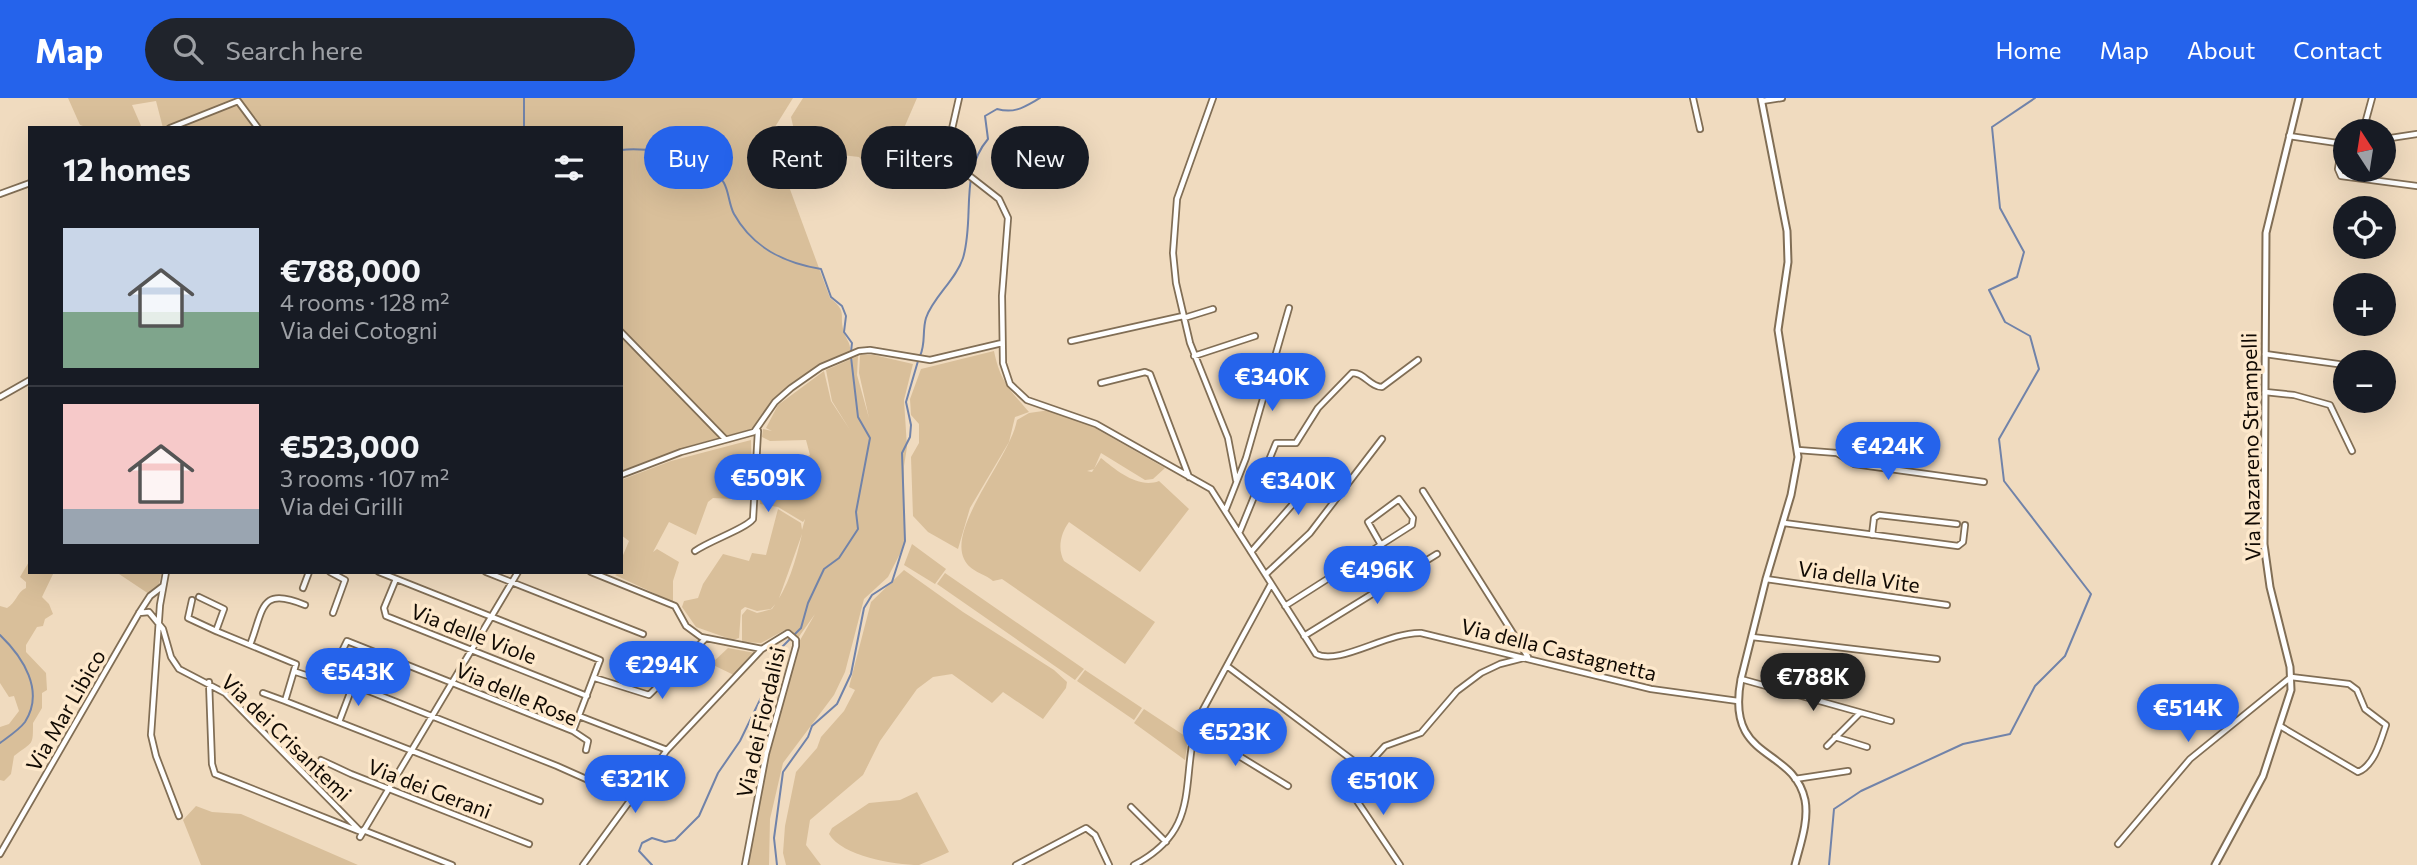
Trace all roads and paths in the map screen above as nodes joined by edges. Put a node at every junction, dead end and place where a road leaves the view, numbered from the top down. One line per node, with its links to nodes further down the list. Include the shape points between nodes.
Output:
1 (959, 98): 26 (street, Via della Castagnetta, via 953,116 957,160 999,199 1009,220)
2 (1213, 98): 22 (street, via 1174,212 1174,275)
3 (1693, 98): 11 (street)
4 (1782, 98): 7 (street)
5 (2300, 98): 13 (main road, Via Nazareno Strampelli)
6 (2372, 98): 8 (street)
7 (1761, 100): 38 (main road, via 1788,239 1779,334)
8 (2366, 119)
9 (175, 126): 10 (street, via 239,102)
10 (257, 126)
11 (1700, 129)
12 (2417, 134): 14 (street)
13 (2289, 136): 15 (street); 27 (main road, Via Nazareno Strampelli, via 2266,228)
14 (2396, 137)
15 (2333, 142)
16 (2387, 182): 18 (street)
17 (28, 184): 19 (street)
18 (2417, 186)
19 (0, 194)
20 (1289, 308): 43 (street)
21 (1213, 309): 22 (street)
22 (1184, 317): 25 (street); 28 (street)
23 (623, 334): 36 (street)
24 (1255, 336): 28 (street)
25 (1072, 341)
26 (1002, 343): 35 (street, via 927,360 869,350 855,353 819,369 784,394); 42 (street, Via della Castagnetta, via 1006,376 1021,396 1096,424)
27 (2264, 354): 30 (street); 33 (main road, Via Nazareno Strampelli)
28 (1194, 356): 43 (street, via 1227,435)
29 (1418, 360): 50 (street, via 1382,387 1352,373 1318,408 1296,443 1276,443)
30 (2333, 363)
31 (28, 381): 34 (street)
32 (1101, 383): 42 (street, via 1150,374)
33 (2264, 392): 39 (street, via 2330,405); 92 (main road, Via Nazareno Strampelli, via 2264,544)
34 (0, 397)
35 (758, 430): 36 (street); 53 (street, via 753,519)
36 (726, 439): 41 (street)
37 (1382, 439): 63 (street, via 1310,533)
38 (1798, 450): 44 (street, via 1837,453 1854,464); 47 (main road)
39 (2352, 451)
40 (1319, 463): 54 (street, via 1299,497)
41 (623, 474)
42 (1190, 477): 46 (street, Via della Castagnetta, via 1211,489)
43 (1236, 480): 46 (street)
44 (1984, 482)
45 (1423, 491): 87 (street)
46 (1226, 510): 50 (street, Via della Castagnetta)
47 (1784, 523): 51 (street); 65 (main road)
48 (1957, 524): 51 (street, via 1878,514)
49 (1965, 525): 51 (street, via 1958,546)
50 (1239, 532): 54 (street, Via della Castagnetta)
51 (1872, 535)
52 (1381, 545): 52 (street, via 1414,523 1399,499 1368,523); 74 (street)
53 (695, 551)
54 (1251, 552): 63 (street, Via della Castagnetta)
55 (1437, 554): 81 (street)
56 (166, 574): 68 (street)
57 (308, 574): 69 (street)
58 (384, 574): 64 (street)
59 (491, 574): 66 (street)
60 (517, 574): 66 (street)
61 (596, 574): 83 (street, via 672,604 688,628)
62 (344, 575): 76 (street)
63 (1266, 575): 67 (street, Via della Castagnetta)
64 (396, 579): 77 (street); 86 (street, Via delle Viole, via 386,616)
65 (1766, 579): 73 (street, Via della Vite); 82 (main road)
66 (512, 582): 77 (street); 80 (street)
67 (1271, 584): 74 (street, Via della Castagnetta); 89 (street)
68 (163, 586): 75 (street, Via Mar Libico); 78 (street)
69 (303, 588)
70 (199, 597): 79 (street, via 224,609)
71 (192, 600): 79 (street, via 188,618)
72 (305, 605): 84 (street, via 282,596 271,599)
73 (1947, 605)
74 (1285, 606): 81 (street, Via della Castagnetta)
75 (139, 613): 78 (street, via 147,611); 130 (street, Via Mar Libico)
76 (333, 613)
77 (491, 616): 86 (street); 93 (street, via 595,658 601,663)
78 (159, 621): 95 (street, Via dei Crisantemi, via 176,665 187,675); 125 (street, via 152,743)
79 (216, 631): 84 (street)
80 (643, 634)
81 (1304, 636): 87 (street, Via della Castagnetta, via 1315,654 1326,657 1413,633)
82 (1752, 636): 88 (street); 94 (main road)
83 (706, 638): 85 (street); 93 (street, via 649,695)
84 (250, 645): 90 (street, via 295,663)
85 (762, 649): 115 (street, Via dei Fiordalisi); 134 (street, Via dei Fiordalisi, via 784,633 796,640 766,754)
86 (470, 650): 96 (street); 99 (street, Via delle Viole)
87 (1528, 657): 101 (street, Via della Castagnetta, via 1651,689); 117 (street, via 1476,676 1451,697 1424,731 1387,744)
88 (1937, 659)
89 (1227, 666): 108 (street); 117 (street)
90 (296, 672): 91 (street, via 321,683); 100 (street)
91 (331, 676): 96 (street, Via delle Rose, via 346,641); 97 (street)
92 (2291, 677): 107 (main road, Via Nazareno Strampelli); 107 (street, via 2349,684 2357,690 2365,709 2386,726 2374,755 2358,772); 129 (street, via 2190,759)
93 (595, 678): 99 (street)
94 (1741, 679): 101 (main road); 102 (street)
95 (209, 682): 126 (street, Via dei Crisantemi); 126 (street, via 215,774)
96 (451, 683): 103 (street); 109 (street, Via delle Rose)
97 (353, 685): 103 (street); 106 (street)
98 (263, 692): 100 (street)
99 (587, 696): 104 (street)
100 (285, 700): 106 (street)
101 (1738, 701): 119 (main road, via 1748,738)
102 (1859, 714): 105 (street); 110 (street)
103 (431, 716): 113 (street); 122 (street)
104 (579, 716): 109 (street); 115 (street)
105 (1891, 721)
106 (339, 722): 113 (street)
107 (2280, 726): 140 (main road, Via Nazareno Strampelli, via 2262,779)
108 (1195, 729): 120 (street); 127 (street, via 1186,805)
109 (573, 731): 114 (street, Via delle Rose, via 588,741)
110 (1835, 737): 111 (street); 112 (street)
111 (1826, 746)
112 (1867, 747)
113 (412, 750): 121 (street); 123 (street)
114 (586, 750)
115 (667, 750): 122 (street, Via dei Fiordalisi)
116 (321, 760): 121 (street, Via dei Gerani)
117 (1363, 768): 138 (street, via 1352,784 1353,794)
118 (1848, 771): 119 (street)
119 (1795, 779): 139 (main road, via 1806,809)
120 (1288, 786)
121 (388, 788): 126 (street); 128 (street, Via dei Gerani)
122 (631, 799): 133 (street, Via dei Fiordalisi)
123 (540, 801)
124 (1131, 807): 127 (street)
125 (179, 816)
126 (361, 833): 132 (street)
127 (1166, 842): 131 (street)
128 (529, 844)
129 (2118, 844)
130 (0, 854)
131 (1144, 863): 137 (street)
132 (452, 865)
133 (583, 865)
134 (745, 865)
135 (1016, 865): 136 (street, via 1088,828)
136 (1109, 865)
137 (1134, 865)
138 (1400, 865)
139 (1795, 865)
140 (2215, 865)

